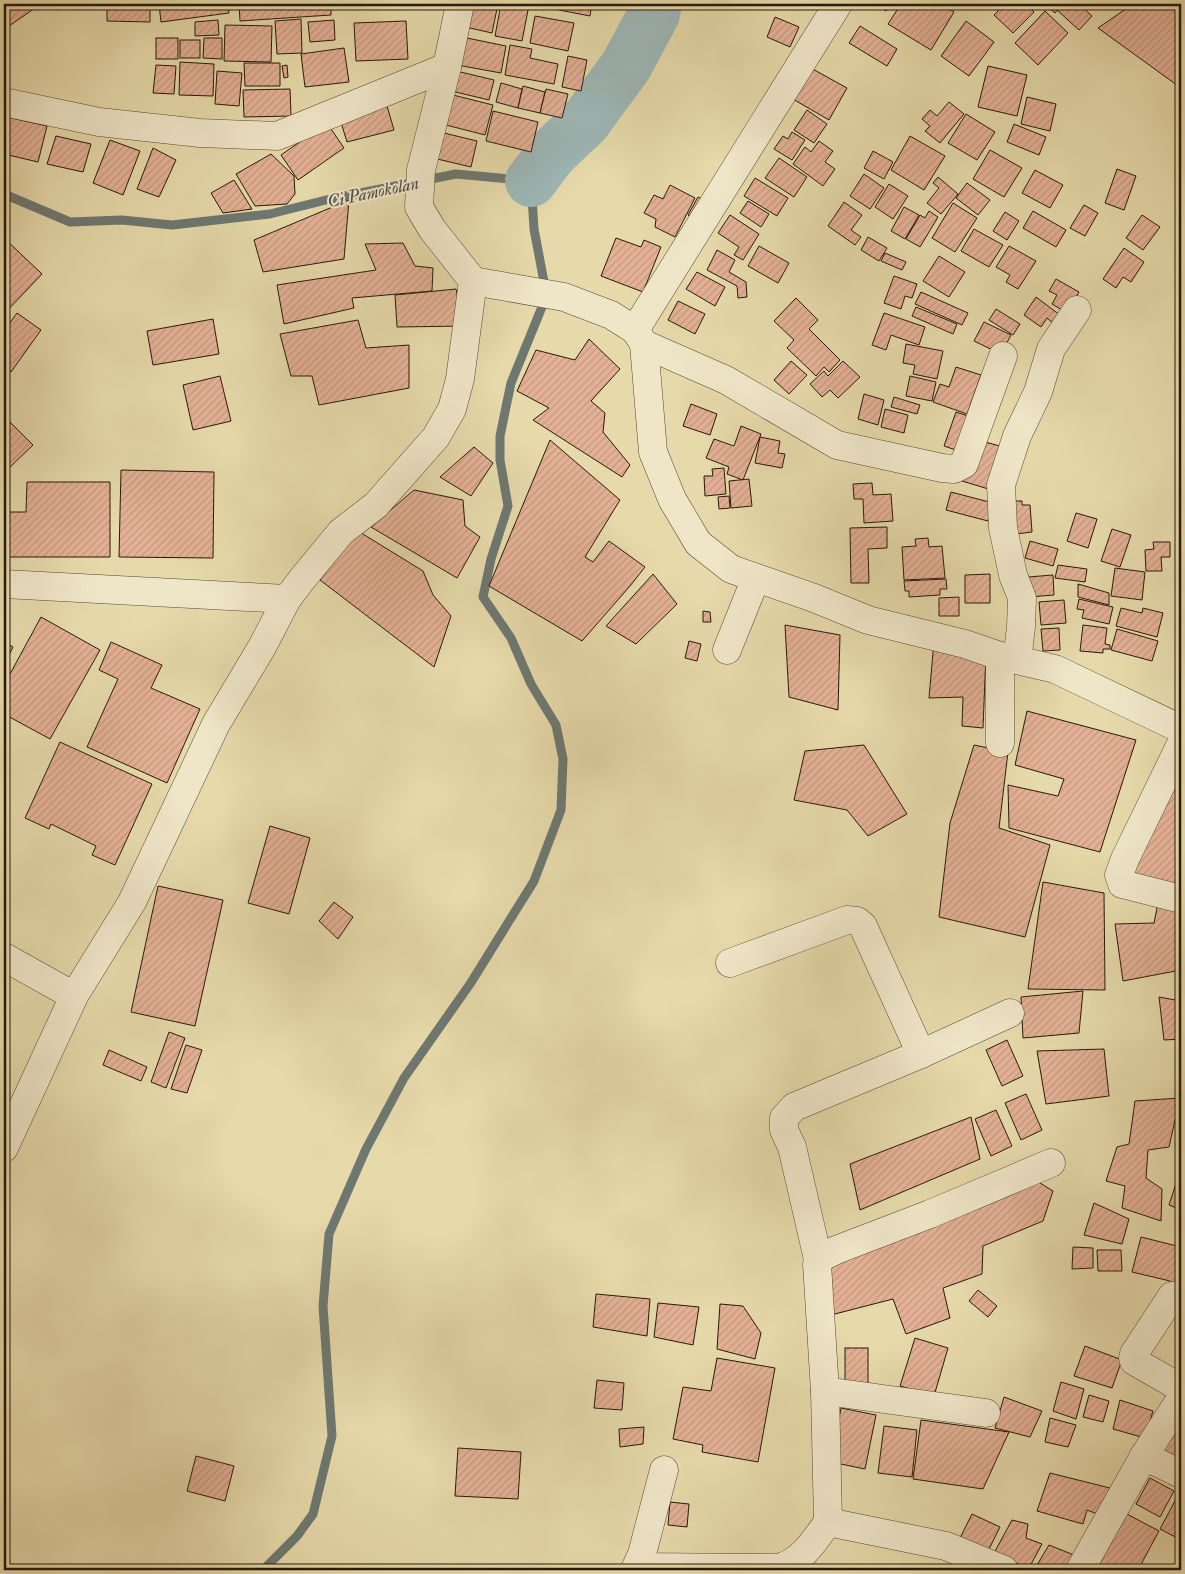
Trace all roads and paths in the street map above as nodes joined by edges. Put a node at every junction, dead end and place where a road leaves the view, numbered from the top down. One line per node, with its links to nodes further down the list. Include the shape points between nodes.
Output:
1 (460, 4): 3 (street)
2 (838, 4): 7 (street)
3 (447, 67): 4 (street, via 277,136 200,133 99,122); 5 (street, via 421,170 419,207)
4 (4, 102)
5 (473, 281): 7 (street, via 564,297 611,315); 11 (street, via 460,379 452,409 436,437 376,505 341,532)
6 (1078, 310): 13 (street, via 1051,349 1038,392 1017,436 1001,485 1004,528 1013,575 1022,598 1021,628)
7 (640, 337): 8 (street, via 726,380 837,445 942,468 964,464); 9 (street, via 653,452 672,499 698,543 731,569)
8 (1002, 356)
9 (756, 578): 12 (street); 13 (street, via 868,620)
10 (4, 584): 11 (street)
11 (287, 599): 20 (street, via 216,724 132,902)
12 (727, 650)
13 (1008, 658): 14 (street, via 1055,669); 15 (street)
14 (1181, 730)
15 (1000, 743)
16 (1181, 744): 17 (street, via 1119,875 1122,884)
17 (1181, 899)
18 (4, 957): 20 (street)
19 (730, 963): 22 (street, via 847,920 857,921 863,926)
20 (74, 996): 23 (street)
21 (1010, 1013): 22 (street)
22 (921, 1054): 25 (street, via 794,1107 784,1118 784,1130 792,1147)
23 (4, 1148)
24 (1051, 1163): 25 (street)
25 (818, 1259): 27 (street)
26 (1181, 1296): 28 (street, via 1172,1296 1133,1358 1179,1387)
27 (825, 1391): 30 (street); 34 (street)
28 (1181, 1392)
29 (1181, 1398): 31 (street)
30 (986, 1413)
31 (1144, 1456): 33 (street); 38 (street)
32 (664, 1470): 36 (street, via 642,1554)
33 (1181, 1474)
34 (828, 1522): 35 (street, via 806,1552); 37 (street, via 946,1546)
35 (787, 1568): 36 (street)
36 (635, 1569)
37 (1004, 1570)
38 (1080, 1570)

